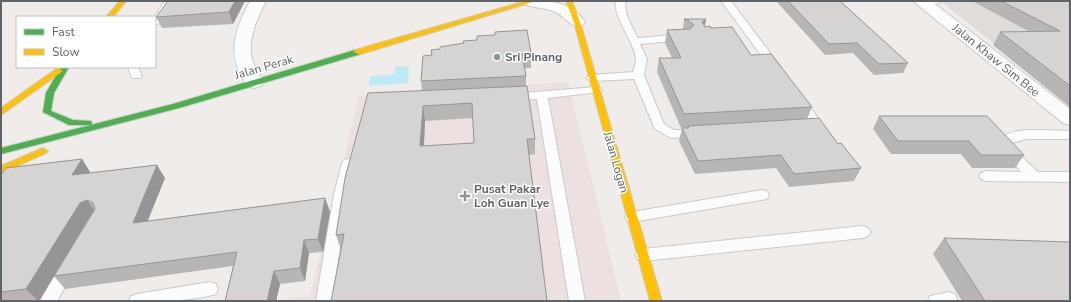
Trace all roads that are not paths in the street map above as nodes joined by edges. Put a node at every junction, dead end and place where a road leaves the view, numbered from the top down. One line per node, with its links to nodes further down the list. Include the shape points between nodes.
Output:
1 (123, 1): 9 (main road)
2 (170, 1): 10 (lane)
3 (258, 1): 20 (street, via 249,19 242,43 244,61)
4 (532, 1): 11 (street, via 560,8 571,14); 20 (main road, Jalan Perak)
5 (569, 1): 11 (main road, Jalan Logan)
6 (621, 1): 15 (lane, via 624,18)
7 (726, 1): 13 (lane)
8 (927, 1): 27 (street, Jalan Khaw Sim Bee)
9 (110, 16)
10 (156, 21)
11 (577, 22): 21 (main road, Jalan Logan)
12 (736, 34): 13 (lane)
13 (751, 34): 19 (lane)
14 (684, 37): 15 (lane)
15 (634, 41): 18 (lane, via 642,59)
16 (64, 68): 20 (main road, via 47,98 47,112 62,122 82,124 234,84)
17 (64, 68): 25 (main road)
18 (638, 75): 21 (lane); 29 (lane, via 657,122 664,130 671,134)
19 (783, 78)
20 (254, 82): 26 (main road, Jalan Perak)
21 (594, 84): 23 (lane); 38 (main road, Jalan Logan)
22 (792, 90): 28 (lane, via 815,124)
23 (542, 95): 24 (lane); 46 (lane)
24 (498, 97)
25 (1, 112)
26 (141, 115): 32 (main road, Jalan Perak); 33 (main road, via 30,156)
27 (1070, 120)
28 (797, 127)
29 (711, 132)
30 (1070, 135): 35 (lane, via 1017,135 1005,142)
31 (353, 149): 45 (lane, via 341,194)
32 (1, 151)
33 (1, 170)
34 (986, 176): 35 (lane)
35 (1034, 177): 36 (lane)
36 (1070, 177)
37 (762, 195): 38 (lane)
38 (632, 216): 41 (main road, Jalan Logan)
39 (864, 232): 41 (lane)
40 (76, 254): 43 (lane)
41 (643, 255): 47 (main road, Jalan Logan)
42 (210, 289): 44 (lane)
43 (48, 301)
44 (137, 301)
45 (324, 301)
46 (577, 301)
47 (656, 301)

